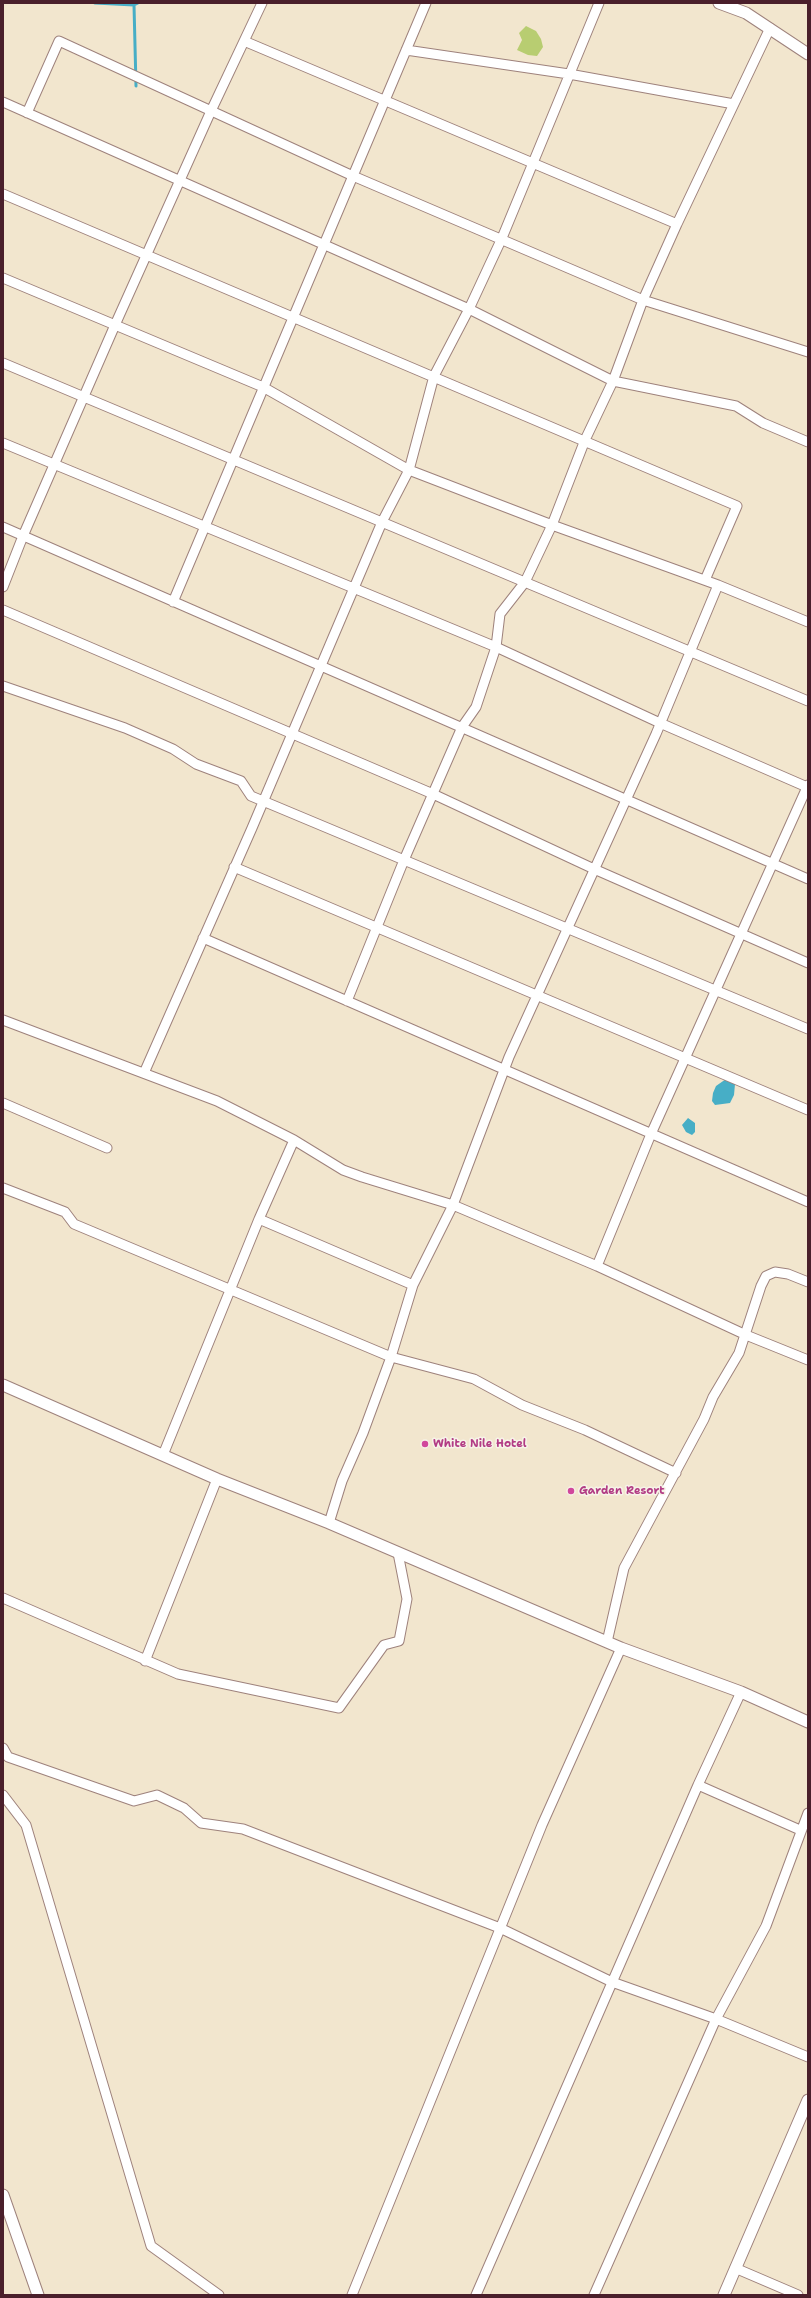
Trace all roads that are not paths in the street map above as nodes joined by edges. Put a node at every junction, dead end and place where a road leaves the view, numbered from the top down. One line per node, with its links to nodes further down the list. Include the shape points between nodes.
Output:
1 (262, 3): 6 (street)
2 (426, 3): 7 (street)
3 (599, 3): 9 (street)
4 (725, 4): 5 (street, via 746,12)
5 (770, 28): 8 (street); 12 (street)
6 (244, 41): 10 (street); 13 (street)
7 (406, 50): 9 (street); 10 (street)
8 (808, 54)
9 (570, 74): 12 (street); 15 (street)
10 (385, 99): 15 (street); 16 (street)
11 (3, 102): 14 (street)
12 (734, 104): 19 (street)
13 (211, 111): 14 (street, via 60,42); 16 (street); 17 (street)
14 (27, 113): 17 (street)
15 (532, 164): 19 (street); 20 (street)
16 (353, 176): 20 (street); 21 (street)
17 (179, 181): 21 (street); 22 (street)
18 (3, 194): 22 (street)
19 (677, 224): 24 (street)
20 (502, 238): 24 (street); 25 (street)
21 (323, 245): 25 (street); 26 (street)
22 (146, 254): 26 (street); 27 (street)
23 (3, 278): 27 (street)
24 (644, 300): 28 (street); 31 (street)
25 (469, 309): 30 (street); 31 (street)
26 (294, 316): 30 (street); 32 (street)
27 (115, 325): 32 (street); 33 (street)
28 (808, 352)
29 (3, 363): 33 (street)
30 (434, 376): 34 (street); 39 (street)
31 (613, 381): 34 (street); 35 (street, via 736,406 763,423)
32 (263, 387): 37 (street); 39 (street)
33 (83, 397): 37 (street); 38 (street)
34 (585, 440): 42 (street); 45 (street, via 738,506)
35 (808, 442)
36 (3, 443): 38 (street)
37 (232, 460): 40 (street); 41 (street)
38 (54, 464): 41 (street); 44 (street)
39 (409, 470): 40 (street); 42 (street)
40 (382, 522): 46 (street); 49 (street)
41 (205, 525): 49 (street); 50 (street)
42 (552, 525): 45 (street); 46 (street)
43 (3, 527): 44 (street)
44 (23, 536): 48 (street); 50 (street)
45 (705, 580): 47 (street)
46 (525, 582): 53 (street, via 500,614); 54 (street)
47 (718, 585): 52 (street); 54 (street)
48 (3, 587)
49 (353, 588): 53 (street); 55 (street)
50 (173, 602): 55 (street)
51 (3, 610): 60 (street)
52 (808, 622)
53 (496, 647): 58 (street); 59 (street, via 476,707)
54 (691, 653): 57 (street); 58 (street)
55 (321, 666): 59 (street); 60 (street)
56 (3, 686): 64 (street, via 132,731 173,749 196,764 241,781 251,796)
57 (808, 702)
58 (660, 723): 61 (street); 63 (street)
59 (462, 727): 62 (street); 63 (street)
60 (292, 732): 62 (street); 64 (street)
61 (808, 786): 66 (street)
62 (433, 794): 65 (street); 68 (street)
63 (626, 799): 66 (street); 68 (street)
64 (263, 801): 65 (street); 67 (street)
65 (404, 860): 70 (street); 71 (street)
66 (773, 864): 69 (street); 72 (street)
67 (234, 867): 71 (street); 73 (street)
68 (594, 869): 70 (street); 72 (street)
69 (808, 879)
70 (568, 927): 75 (street); 76 (street)
71 (377, 928): 76 (street); 77 (street)
72 (740, 933): 74 (street); 75 (street)
73 (202, 938): 77 (street); 82 (street)
74 (808, 963)
75 (715, 990): 79 (street); 80 (street)
76 (536, 996): 80 (street); 81 (street)
77 (347, 1001): 81 (street)
78 (3, 1020): 82 (street)
79 (808, 1029)
80 (685, 1059): 84 (street); 85 (street)
81 (503, 1070): 85 (street); 90 (street)
82 (144, 1073): 86 (street, via 217,1101)
83 (3, 1103): 87 (street)
84 (808, 1110)
85 (651, 1134): 89 (street); 92 (street)
86 (294, 1140): 90 (street, via 343,1170); 91 (street)
87 (107, 1148)
88 (3, 1188): 95 (street, via 65,1212 74,1224)
89 (808, 1202)
90 (453, 1205): 92 (street); 94 (street)
91 (259, 1219): 94 (street); 95 (street)
92 (597, 1266): 96 (street)
93 (808, 1282): 96 (street, via 775,1272 766,1276)
94 (413, 1285): 97 (street)
95 (230, 1290): 97 (street); 100 (street)
96 (746, 1334): 98 (street); 101 (street, via 730,1371 713,1397)
97 (391, 1357): 101 (street, via 474,1379 522,1405 585,1430); 103 (street, via 342,1481)
98 (808, 1360)
99 (3, 1385): 100 (street)
100 (163, 1456): 102 (street)
101 (676, 1473): 106 (street, via 624,1568)
102 (217, 1479): 103 (street); 108 (street)
103 (329, 1523): 104 (street)
104 (398, 1553): 106 (street); 108 (street, via 407,1599 399,1641 384,1645 339,1708 178,1674)
105 (3, 1598): 108 (street)
106 (607, 1642): 107 (street)
107 (621, 1648): 109 (street); 116 (street, via 542,1825)
108 (145, 1661)
109 (741, 1692): 110 (street); 112 (street)
110 (808, 1722)
111 (3, 1748): 116 (street, via 8,1758 134,1801 157,1795 184,1808 201,1823 243,1829)
112 (698, 1785): 115 (street); 117 (street)
113 (3, 1795): 124 (street, via 26,1825 151,2246)
114 (808, 1813): 115 (street)
115 (800, 1830): 118 (street, via 766,1926)
116 (500, 1928): 117 (street); 125 (street)
117 (612, 1982): 118 (street); 126 (street)
118 (716, 2019): 119 (street); 127 (street)
119 (808, 2057)
120 (808, 2100): 122 (street)
121 (3, 2195): 123 (street)
122 (736, 2268): 128 (street); 129 (street)
123 (38, 2295)
124 (219, 2295)
125 (352, 2295)
126 (476, 2295)
127 (594, 2295)
128 (724, 2295)
129 (798, 2295)

